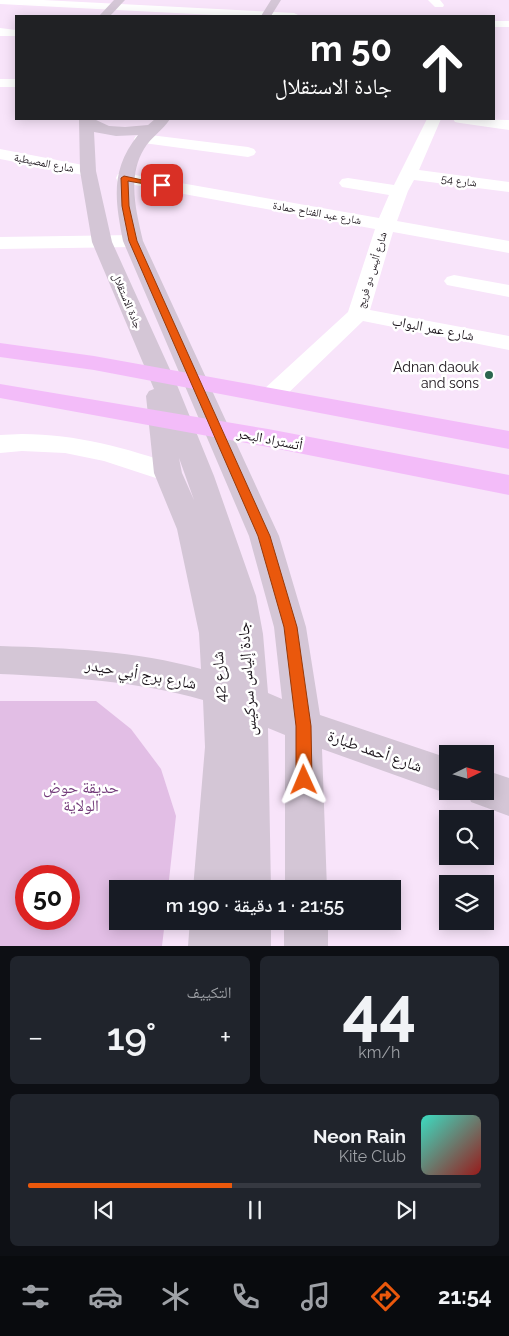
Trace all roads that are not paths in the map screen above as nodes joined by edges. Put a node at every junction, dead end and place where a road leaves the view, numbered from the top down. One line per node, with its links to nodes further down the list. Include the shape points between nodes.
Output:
1 (276, 0): 6 (main road)
2 (0, 1): 3 (street)
3 (117, 3): 4 (main road); 5 (street)
4 (105, 15)
5 (255, 15)
6 (268, 15)
7 (495, 24): 8 (street)
8 (509, 24)
9 (0, 32): 10 (street)
10 (15, 33)
11 (15, 72): 12 (street)
12 (8, 83)
13 (86, 120): 21 (main road, جادة الاستقلال)
14 (87, 120): 18 (main road, via 108,130)
15 (434, 120): 23 (street, شارع أليس دو فريج)
16 (468, 120): 17 (street)
17 (509, 125)
18 (152, 129): 19 (street); 22 (main road, via 131,157)
19 (248, 152)
20 (0, 154): 21 (street, شارع المصيطبة)
21 (88, 171): 28 (main road, جادة الاستقلال)
22 (124, 178): 26 (street, شارع عبد الفتاح حمادة); 27 (main road, via 125,206)
23 (404, 182): 24 (street, شارع 54); 25 (street, شارع 54); 26 (street, شارع أليس دو فريج)
24 (348, 183)
25 (509, 187)
26 (386, 225): 30 (street, شارع عبد الفتاح حمادة); 33 (street, شارع أليس دو فريج)
27 (133, 241): 28 (street); 41 (main road)
28 (102, 242): 29 (street); 38 (main road, جادة الاستقلال)
29 (0, 243)
30 (509, 247)
31 (454, 281): 32 (street)
32 (509, 291)
33 (358, 314): 35 (street, شارع عمر البواب); 40 (street, شارع أليس دو فريج)
34 (0, 336): 37 (highway, via 32,344)
35 (509, 343)
36 (0, 350): 37 (highway)
37 (60, 358): 40 (highway)
38 (160, 374): 41 (main road); 46 (main road, جادة الاستقلال)
39 (0, 391): 42 (highway, أتستراد البحر)
40 (265, 394): 44 (highway)
41 (201, 395): 50 (main road, via 264,536 290,627)
42 (50, 401): 43 (highway); 47 (highway, أتستراد البحر, via 268,438)
43 (0, 407)
44 (509, 440)
45 (0, 444): 46 (street, via 45,442 86,447)
46 (184, 474): 49 (main road, شارع 42, via 192,529 216,633); 55 (main road, جادة إلياس سركيس, via 240,596 250,681)
47 (509, 486)
48 (0, 660): 49 (main road, شارع برج أبي حيدر, via 73,663 132,670)
49 (221, 690): 50 (main road, شارع برج أبي حيدر); 54 (main road, شارع 42, via 224,747)
50 (303, 726): 51 (main road, شارع أحمد طبارة); 56 (main road)
51 (439, 773)
52 (494, 792): 53 (main road)
53 (509, 797)
54 (215, 880)
55 (250, 880)
56 (306, 880)
57 (211, 930): 60 (main road)
58 (249, 930): 61 (main road)
59 (306, 930): 62 (main road)
60 (210, 946)
61 (249, 946)
62 (306, 946)

